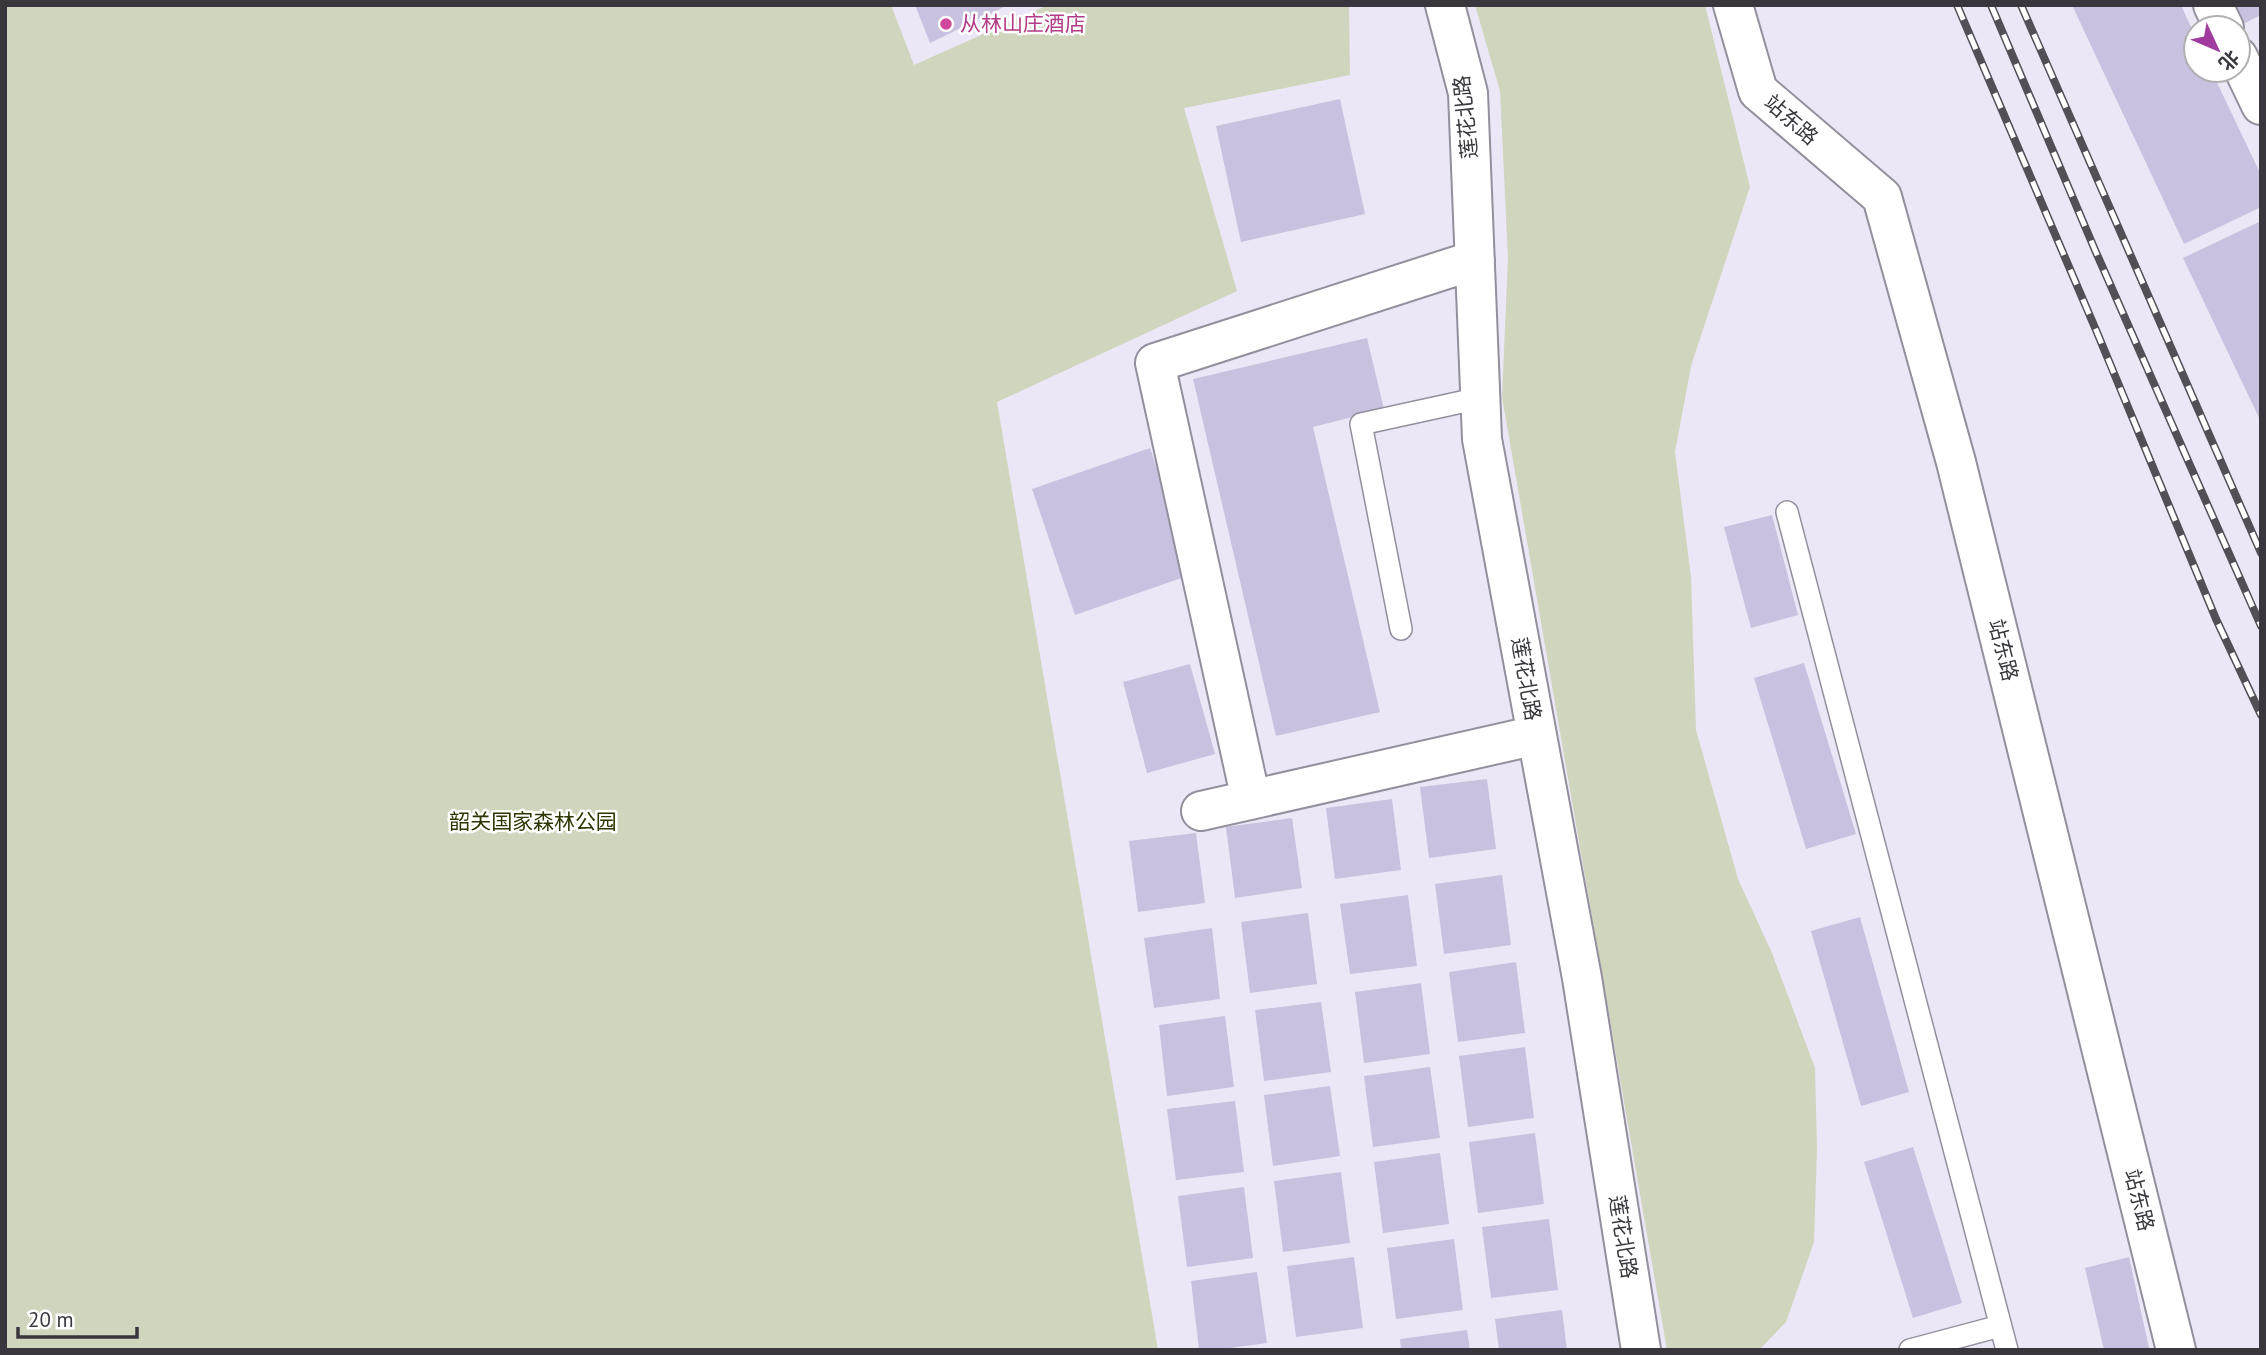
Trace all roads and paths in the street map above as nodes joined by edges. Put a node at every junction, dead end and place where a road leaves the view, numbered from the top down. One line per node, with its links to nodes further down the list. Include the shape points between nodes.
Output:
1 (1445, 5): 3 (street, 莲花北路, via 1468,93)
2 (1733, 5): 14 (street, 站东路, via 1758,91 1882,197 1956,462)
3 (1475, 260): 4 (street, 莲花北路); 8 (street, via 1155,363)
4 (1480, 398): 6 (lane, via 1361,424); 7 (street, 莲花北路, via 1482,439)
5 (1787, 512): 10 (lane)
6 (1401, 629)
7 (1537, 735): 8 (street); 11 (street, 莲花北路)
8 (1251, 800): 9 (street)
9 (1201, 811)
10 (2000, 1326): 12 (lane); 13 (lane)
11 (1641, 1350)
12 (1910, 1350)
13 (2007, 1350)
14 (2176, 1350)

